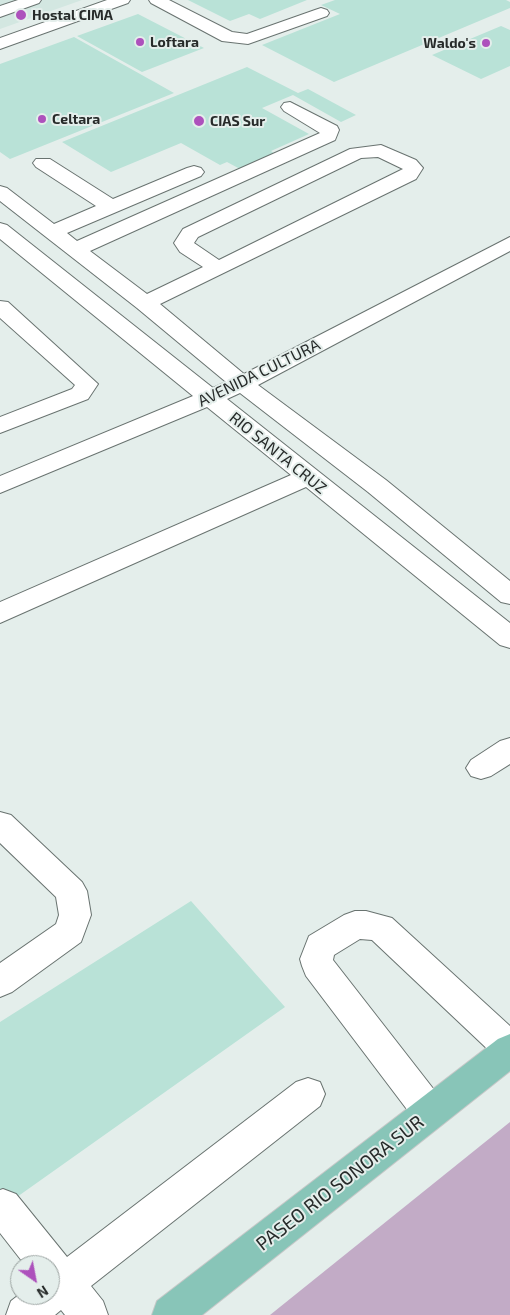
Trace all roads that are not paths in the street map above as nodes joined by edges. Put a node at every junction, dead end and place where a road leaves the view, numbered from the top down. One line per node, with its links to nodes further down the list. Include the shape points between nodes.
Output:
1 (33, 0): 4 (street)
2 (122, 0): 6 (street)
3 (156, 0): 5 (street, via 228,38 248,39)
4 (0, 12)
5 (321, 13)
6 (0, 44)
7 (290, 107): 15 (street, via 330,130 328,136)
8 (43, 163): 11 (street)
9 (194, 172): 11 (street)
10 (0, 192): 13 (street, RIO SANTA CRUZ)
11 (110, 207): 13 (street)
12 (0, 229): 20 (street, RIO SANTA CRUZ)
13 (52, 232): 15 (street, RIO SANTA CRUZ)
14 (510, 243): 19 (street, AVENIDA CULTURA)
15 (76, 250): 17 (street, RIO SANTA CRUZ)
16 (218, 268): 16 (street, via 409,175 413,168 381,151 357,153 190,233 184,243 187,248); 17 (street)
17 (145, 303): 19 (street, RIO SANTA CRUZ)
18 (0, 307): 21 (street, via 87,384 80,394)
19 (242, 384): 20 (street, AVENIDA CULTURA); 24 (street, RIO SANTA CRUZ, via 376,486)
20 (210, 398): 22 (street, RIO SANTA CRUZ); 23 (street, AVENIDA CULTURA)
21 (0, 426)
22 (308, 477): 25 (street); 26 (street, RIO SANTA CRUZ)
23 (0, 485)
24 (510, 595)
25 (0, 613)
26 (510, 638)
27 (510, 749): 28 (street)
28 (481, 768)
29 (0, 824): 30 (street, via 71,890 75,915 70,932)
30 (0, 982)
31 (510, 1049): 33 (main road, PASEO RIO SONORA SUR); 33 (street, via 380,928 355,925 320,946 316,959 318,966)
32 (308, 1094): 36 (street)
33 (430, 1112): 41 (main road, PASEO RIO SONORA SUR)
34 (4, 1207): 35 (street)
35 (35, 1255)
36 (60, 1275)
37 (60, 1288): 40 (street)
38 (33, 1305): 39 (street)
39 (25, 1315)
40 (89, 1315)
41 (170, 1315)

